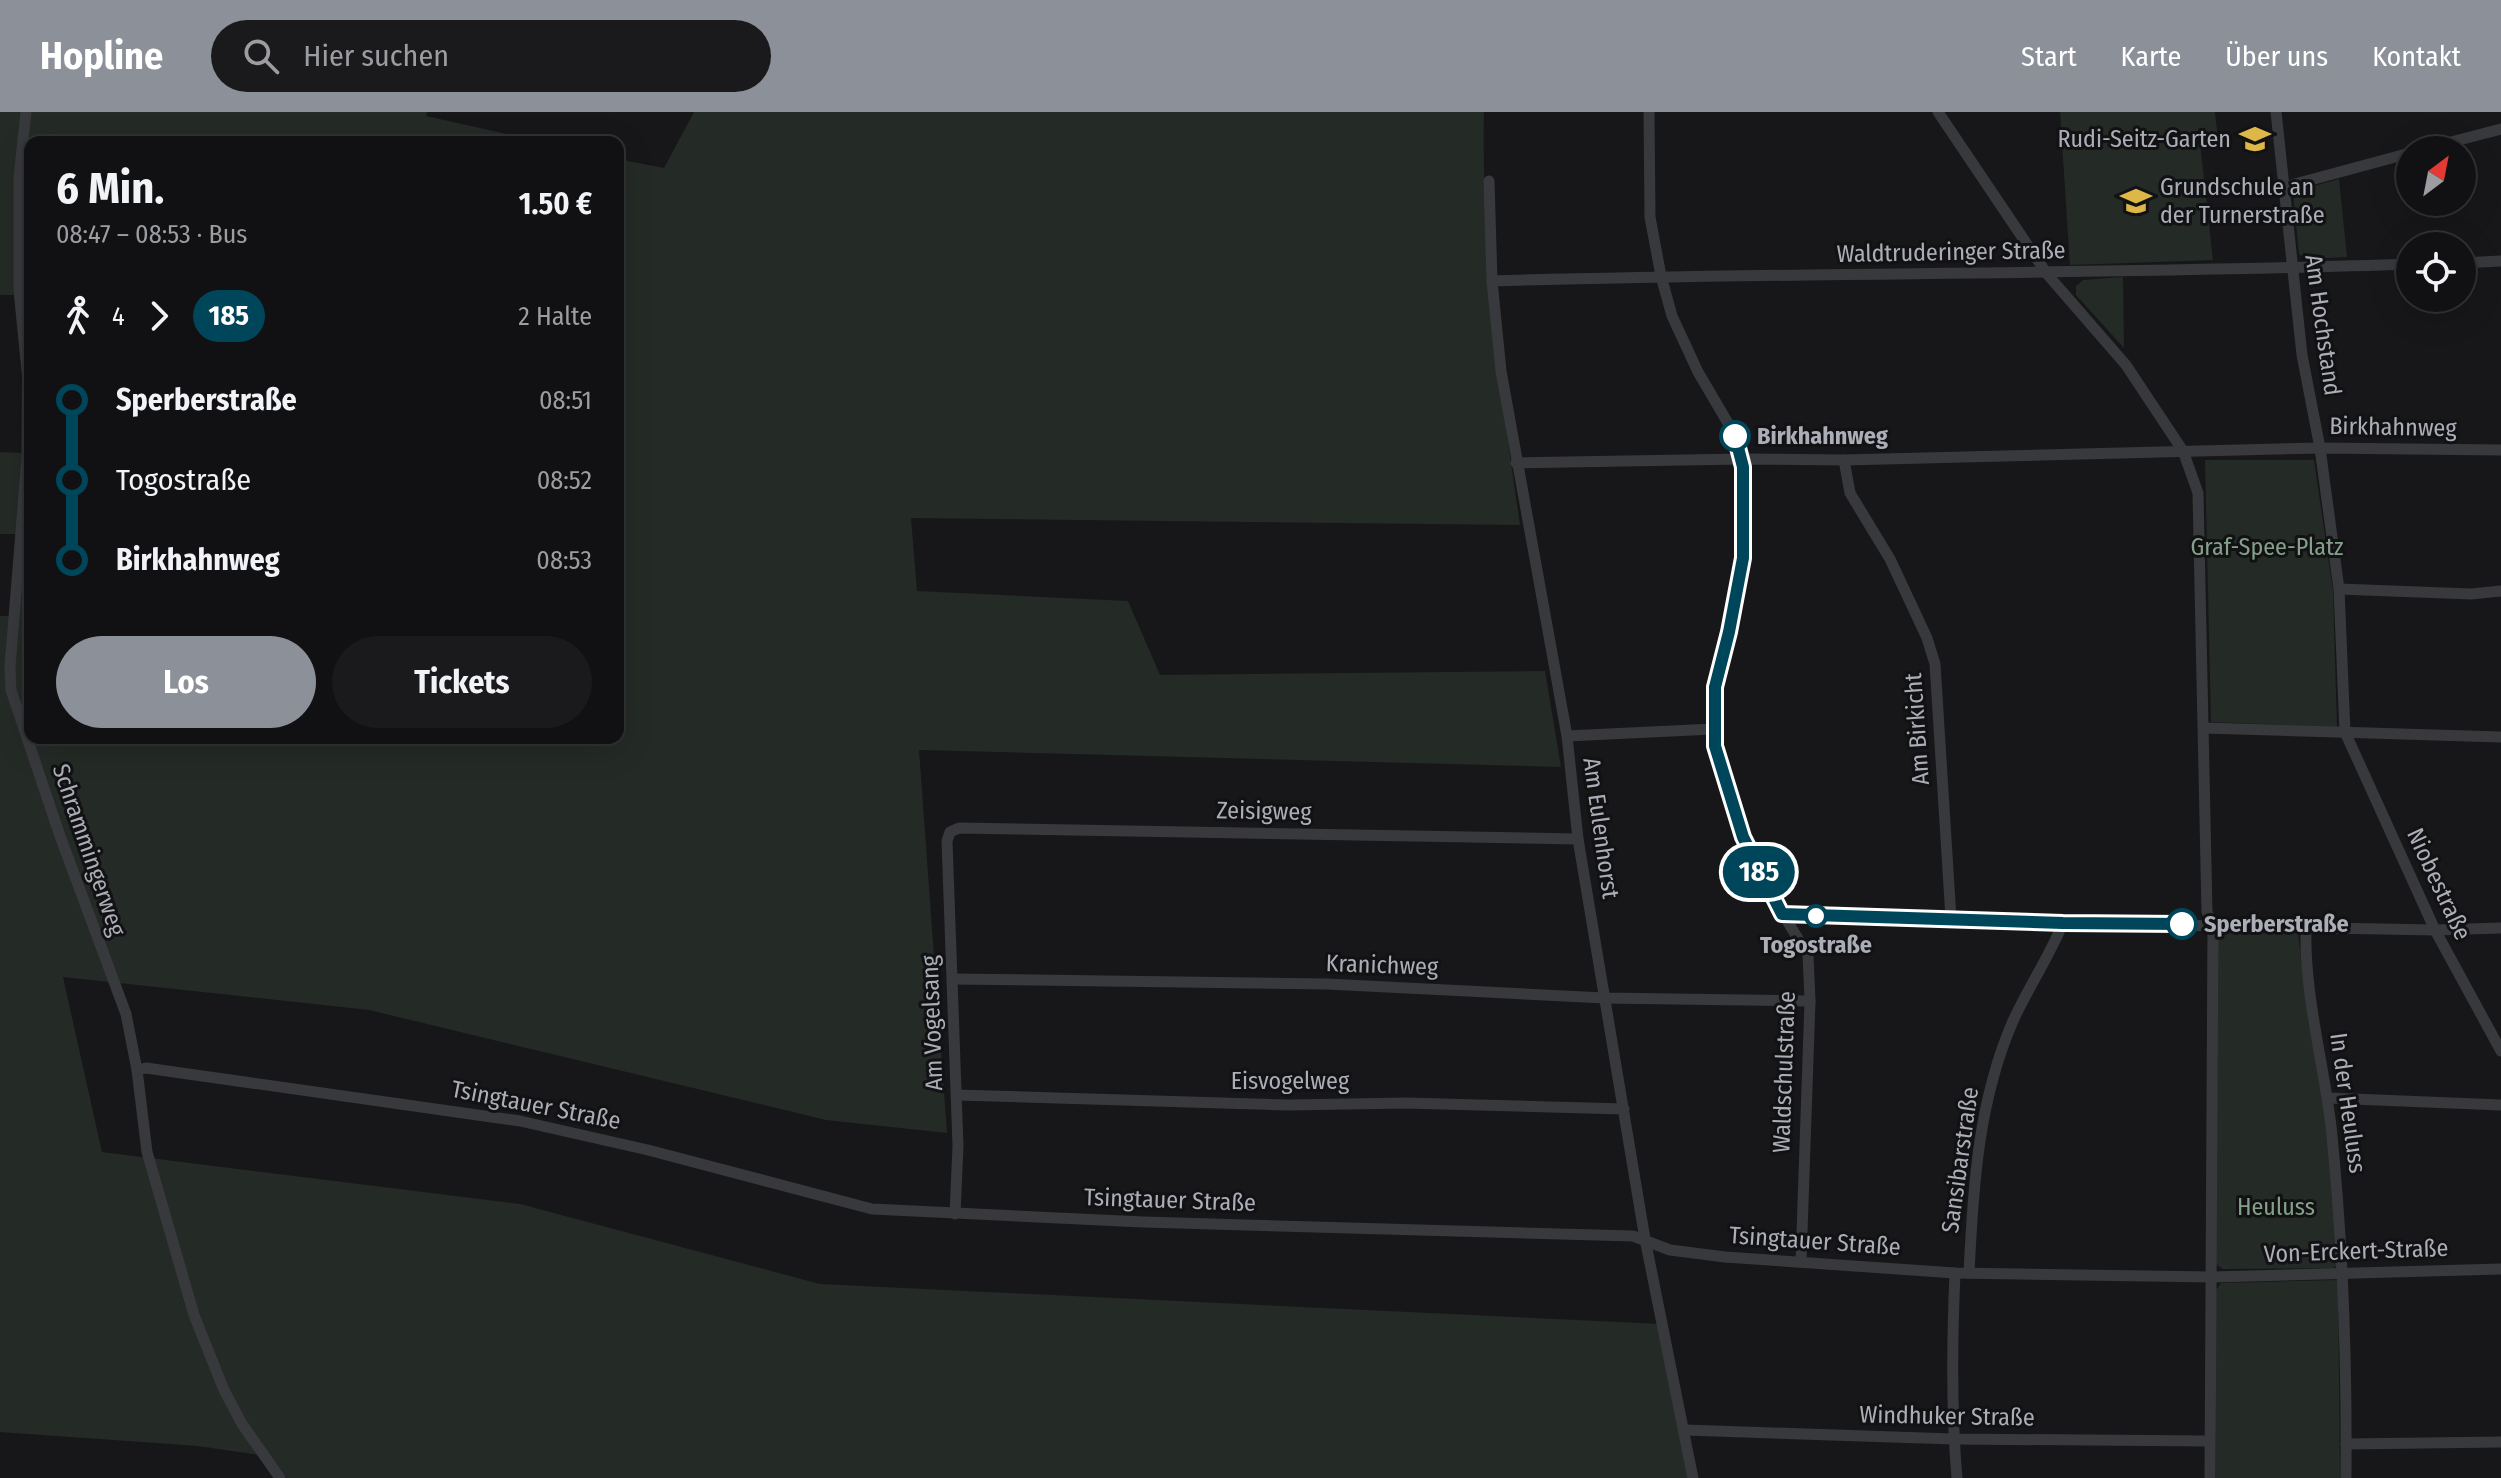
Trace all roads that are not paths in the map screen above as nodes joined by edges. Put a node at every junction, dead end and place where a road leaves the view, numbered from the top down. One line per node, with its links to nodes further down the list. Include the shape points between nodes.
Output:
1 (26, 112): 17 (street, Schrammingerweg, via 19,177)
2 (1649, 112): 15 (street, Waldschulstraße, via 1650,217)
3 (1938, 112): 14 (street)
4 (2276, 112): 9 (street, Am Hochstand)
5 (2501, 129): 6 (street)
6 (2474, 136)
7 (2396, 157): 9 (street)
8 (1489, 181): 16 (street, Am Eulenhorst)
9 (2284, 187): 13 (street, Am Hochstand)
10 (2501, 261): 11 (street)
11 (2476, 262)
12 (2396, 265): 13 (street, Waldtruderinger Straße)
13 (2292, 269): 14 (street, Waldtruderinger Straße); 18 (street, Am Hochstand)
14 (2047, 274): 15 (street, Waldtruderinger Straße); 20 (street, via 2126,365)
15 (1661, 276): 16 (street, Waldtruderinger Straße); 21 (street, Waldschulstraße, via 1682,338 1735,435)
16 (1492, 281): 23 (street, Am Eulenhorst)
17 (24, 340)
18 (2320, 448): 19 (street, Birkhahnweg); 20 (street, Birkhahnweg); 25 (street)
19 (2501, 450)
20 (2183, 451): 22 (street, Birkhahnweg); 27 (street, via 2198,493)
21 (1742, 459): 22 (street, Birkhahnweg); 23 (street, Birkhahnweg); 29 (street, Waldschulstraße, via 1743,558 1716,678)
22 (1844, 460): 37 (street, Am Birkicht, via 1850,493 1890,559 1935,664)
23 (1516, 463): 31 (street, Am Eulenhorst)
24 (24, 494): 28 (street, Schrammingerweg, via 10,667 11,690)
25 (2339, 589): 26 (street); 30 (street)
26 (2501, 591)
27 (2205, 728): 30 (street); 39 (street, via 2207,912)
28 (24, 729)
29 (1713, 729): 31 (street); 36 (street, Waldschulstraße, via 1740,829)
30 (2345, 732): 32 (street); 42 (street, Niobestraße)
31 (1567, 736): 35 (street, Am Eulenhorst)
32 (2501, 737)
33 (29, 744): 47 (street, Schrammingerweg, via 126,1014)
34 (950, 832): 35 (street, Zeisigweg, via 959,828); 43 (street, Am Vogelsang)
35 (1578, 839): 44 (street, Am Eulenhorst)
36 (1782, 914): 37 (street); 45 (street, Waldschulstraße, via 1808,955)
37 (1951, 918): 38 (street)
38 (2063, 923): 39 (street); 57 (street, Sansibarstraße, via 2013,1021 1991,1083 1976,1164)
39 (2213, 925): 40 (street); 59 (street)
40 (2306, 927): 42 (street); 49 (street, In der Heuluss)
41 (2501, 928): 42 (street)
42 (2435, 930): 46 (street, Niobestraße)
43 (953, 979): 44 (street, Kranichweg, via 1327,984); 48 (street, Am Vogelsang)
44 (1604, 998): 45 (street, Kranichweg); 51 (street, Am Eulenhorst)
45 (1810, 1001): 54 (street, Waldschulstraße)
46 (2501, 1051)
47 (137, 1070): 52 (street, Tsingtauer Straße, via 520,1121 872,1209); 65 (street, Schrammingerweg, via 147,1152 194,1315 224,1390)
48 (957, 1095): 51 (street, Eisvogelweg); 52 (street, Am Vogelsang)
49 (2328, 1098): 50 (street); 58 (street, In der Heuluss)
50 (2501, 1105)
51 (1624, 1109): 53 (street, Am Eulenhorst)
52 (955, 1214): 53 (street, Tsingtauer Straße)
53 (1645, 1239): 54 (street, Tsingtauer Straße, via 1697,1254); 60 (street, Am Eulenhorst)
54 (1801, 1262): 56 (street, Tsingtauer Straße)
55 (2501, 1269): 58 (street, Von-Erckert-Straße)
56 (1955, 1273): 57 (street, Tsingtauer Straße); 61 (street)
57 (1969, 1273): 59 (street, Tsingtauer Straße)
58 (2344, 1273): 59 (street, Von-Erckert-Straße); 64 (street, In der Heuluss)
59 (2212, 1277): 62 (street)
60 (1685, 1430): 61 (street, Windhuker Straße); 66 (street, Am Eulenhorst)
61 (1953, 1439): 62 (street, Windhuker Straße); 67 (street)
62 (2208, 1441): 68 (street)
63 (2501, 1442): 64 (street)
64 (2346, 1444): 69 (street, In der Heuluss)
65 (280, 1478)
66 (1693, 1478)
67 (1957, 1478)
68 (2210, 1478)
69 (2346, 1478)

